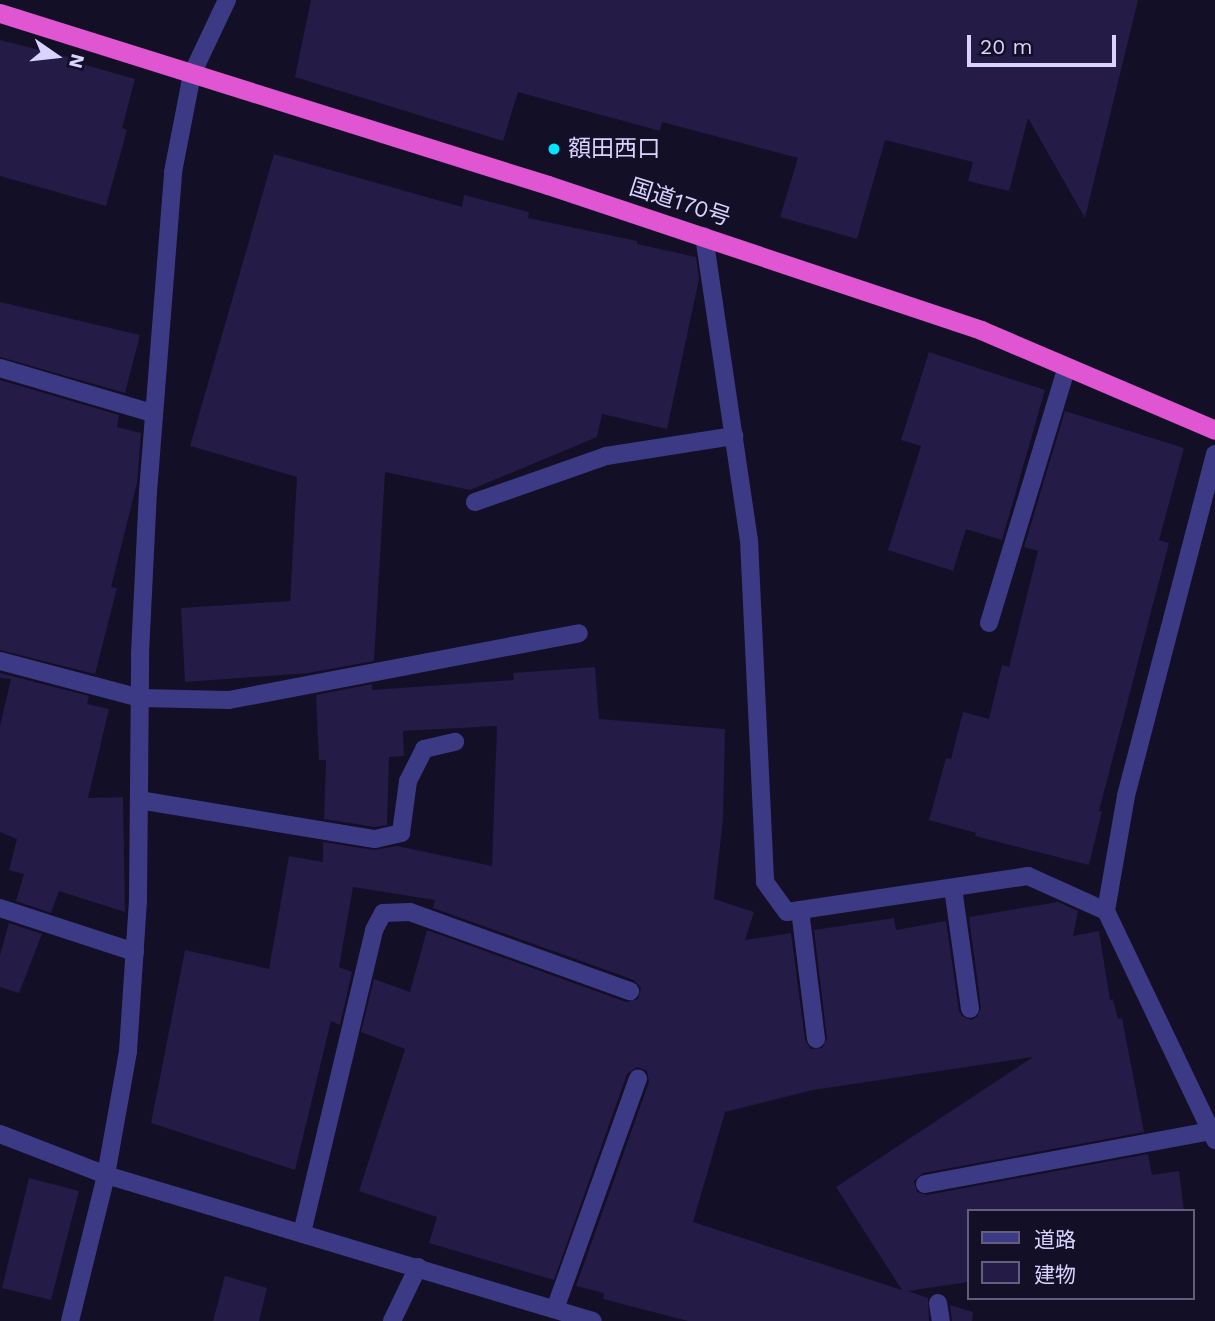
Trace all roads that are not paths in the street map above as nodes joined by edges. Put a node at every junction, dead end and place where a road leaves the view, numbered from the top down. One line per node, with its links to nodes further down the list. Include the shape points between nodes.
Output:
1 (227, 0): 3 (street)
2 (0, 13): 3 (highway, 国道170号)
3 (192, 74): 4 (highway, 国道170号); 7 (street, via 173,172)
4 (705, 236): 5 (highway, 国道170号, via 981,330); 9 (street)
5 (1066, 367): 8 (highway, 国道170号); 12 (street)
6 (0, 368): 7 (street)
7 (152, 413): 15 (street)
8 (1215, 430)
9 (734, 436): 11 (street, via 606,456); 20 (street, via 749,540 765,882 787,912)
10 (1215, 454): 21 (street, via 1126,796)
11 (475, 502)
12 (989, 623)
13 (579, 633): 15 (street, via 229,700)
14 (0, 661): 15 (street)
15 (140, 698): 17 (street)
16 (455, 742): 17 (street, via 424,749 408,781 401,833 375,839)
17 (139, 800): 22 (street)
18 (953, 888): 20 (street); 21 (street, via 1028,876); 24 (street)
19 (0, 908): 22 (street)
20 (800, 910): 25 (street)
21 (1106, 911): 28 (street)
22 (135, 952): 29 (street, via 128,1051)
23 (630, 991): 31 (street, via 410,912 383,913 374,930)
24 (970, 1009)
25 (816, 1039)
26 (638, 1078): 34 (street)
27 (0, 1134): 29 (street)
28 (1213, 1135): 30 (street)
29 (107, 1175): 31 (street); 35 (street)
30 (925, 1184)
31 (302, 1233): 32 (street)
32 (418, 1267): 34 (street); 36 (street)
33 (938, 1303): 38 (street)
34 (555, 1309): 37 (street)
35 (70, 1321)
36 (392, 1321)
37 (593, 1321)
38 (941, 1321)

